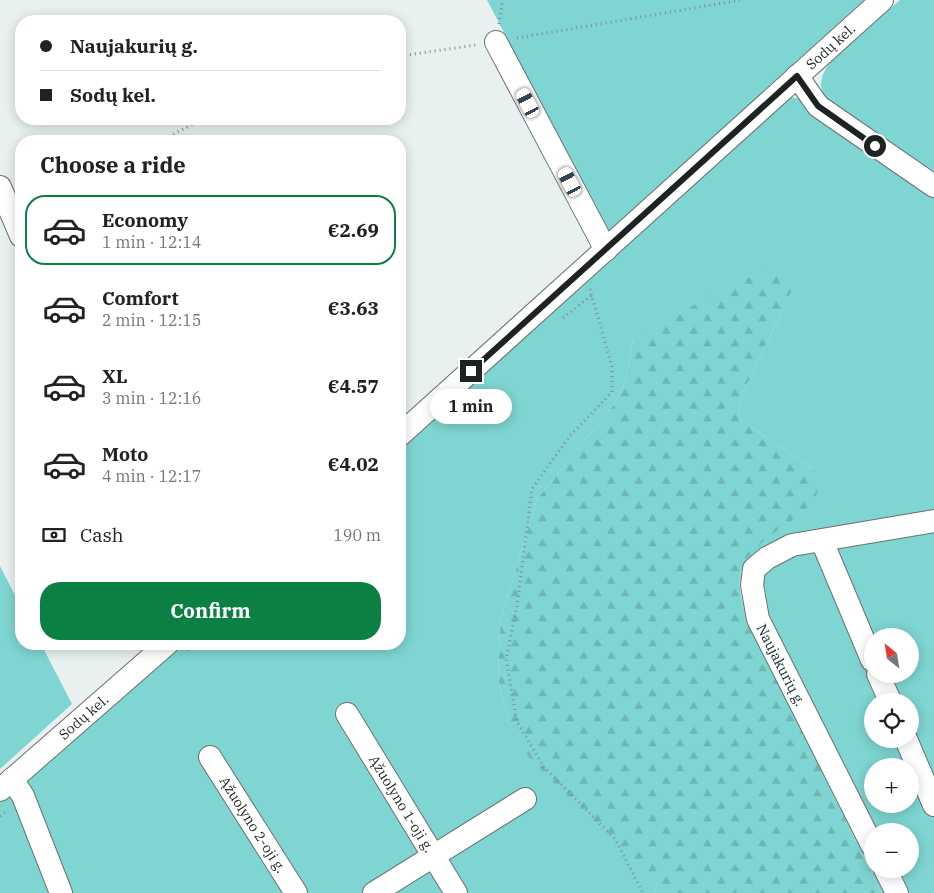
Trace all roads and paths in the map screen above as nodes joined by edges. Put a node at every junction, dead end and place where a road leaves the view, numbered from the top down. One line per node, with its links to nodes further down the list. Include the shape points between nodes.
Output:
1 (741, 0): 3 (path)
2 (882, 0): 5 (street, Sodų kel.)
3 (496, 42): 4 (path); 11 (street)
4 (406, 55)
5 (797, 76): 8 (street, via 818,106); 11 (street, Sodų kel.)
6 (191, 125): 7 (path)
7 (172, 135)
8 (934, 186)
9 (0, 187): 10 (street)
10 (15, 222)
11 (606, 250): 12 (street, Sodų kel.)
12 (585, 269): 13 (street, Sodų kel.); 31 (path, via 612,367 612,392 569,437 532,488 517,606 506,659 516,722 544,767 615,839)
13 (406, 430)
14 (934, 521): 15 (street, Naujakurių g.)
15 (822, 541): 16 (street); 24 (street, Naujakurių g., via 792,545 767,558 754,569 752,585 758,619)
16 (864, 641)
17 (160, 650): 21 (street, Sodų kel.)
18 (347, 714): 25 (street, Ąžuolyno 1-oji g.)
19 (910, 748): 23 (street)
20 (210, 757): 28 (street, Ąžuolyno 2-oji g.)
21 (6, 785): 27 (street, via 23,796)
22 (525, 800): 25 (street)
23 (934, 805)
24 (864, 829)
25 (433, 857): 29 (street); 30 (street, Ąžuolyno 1-oji g.)
26 (890, 878): 32 (street)
27 (61, 893)
28 (296, 893)
29 (374, 893)
30 (456, 893)
31 (643, 893)
32 (897, 893)

